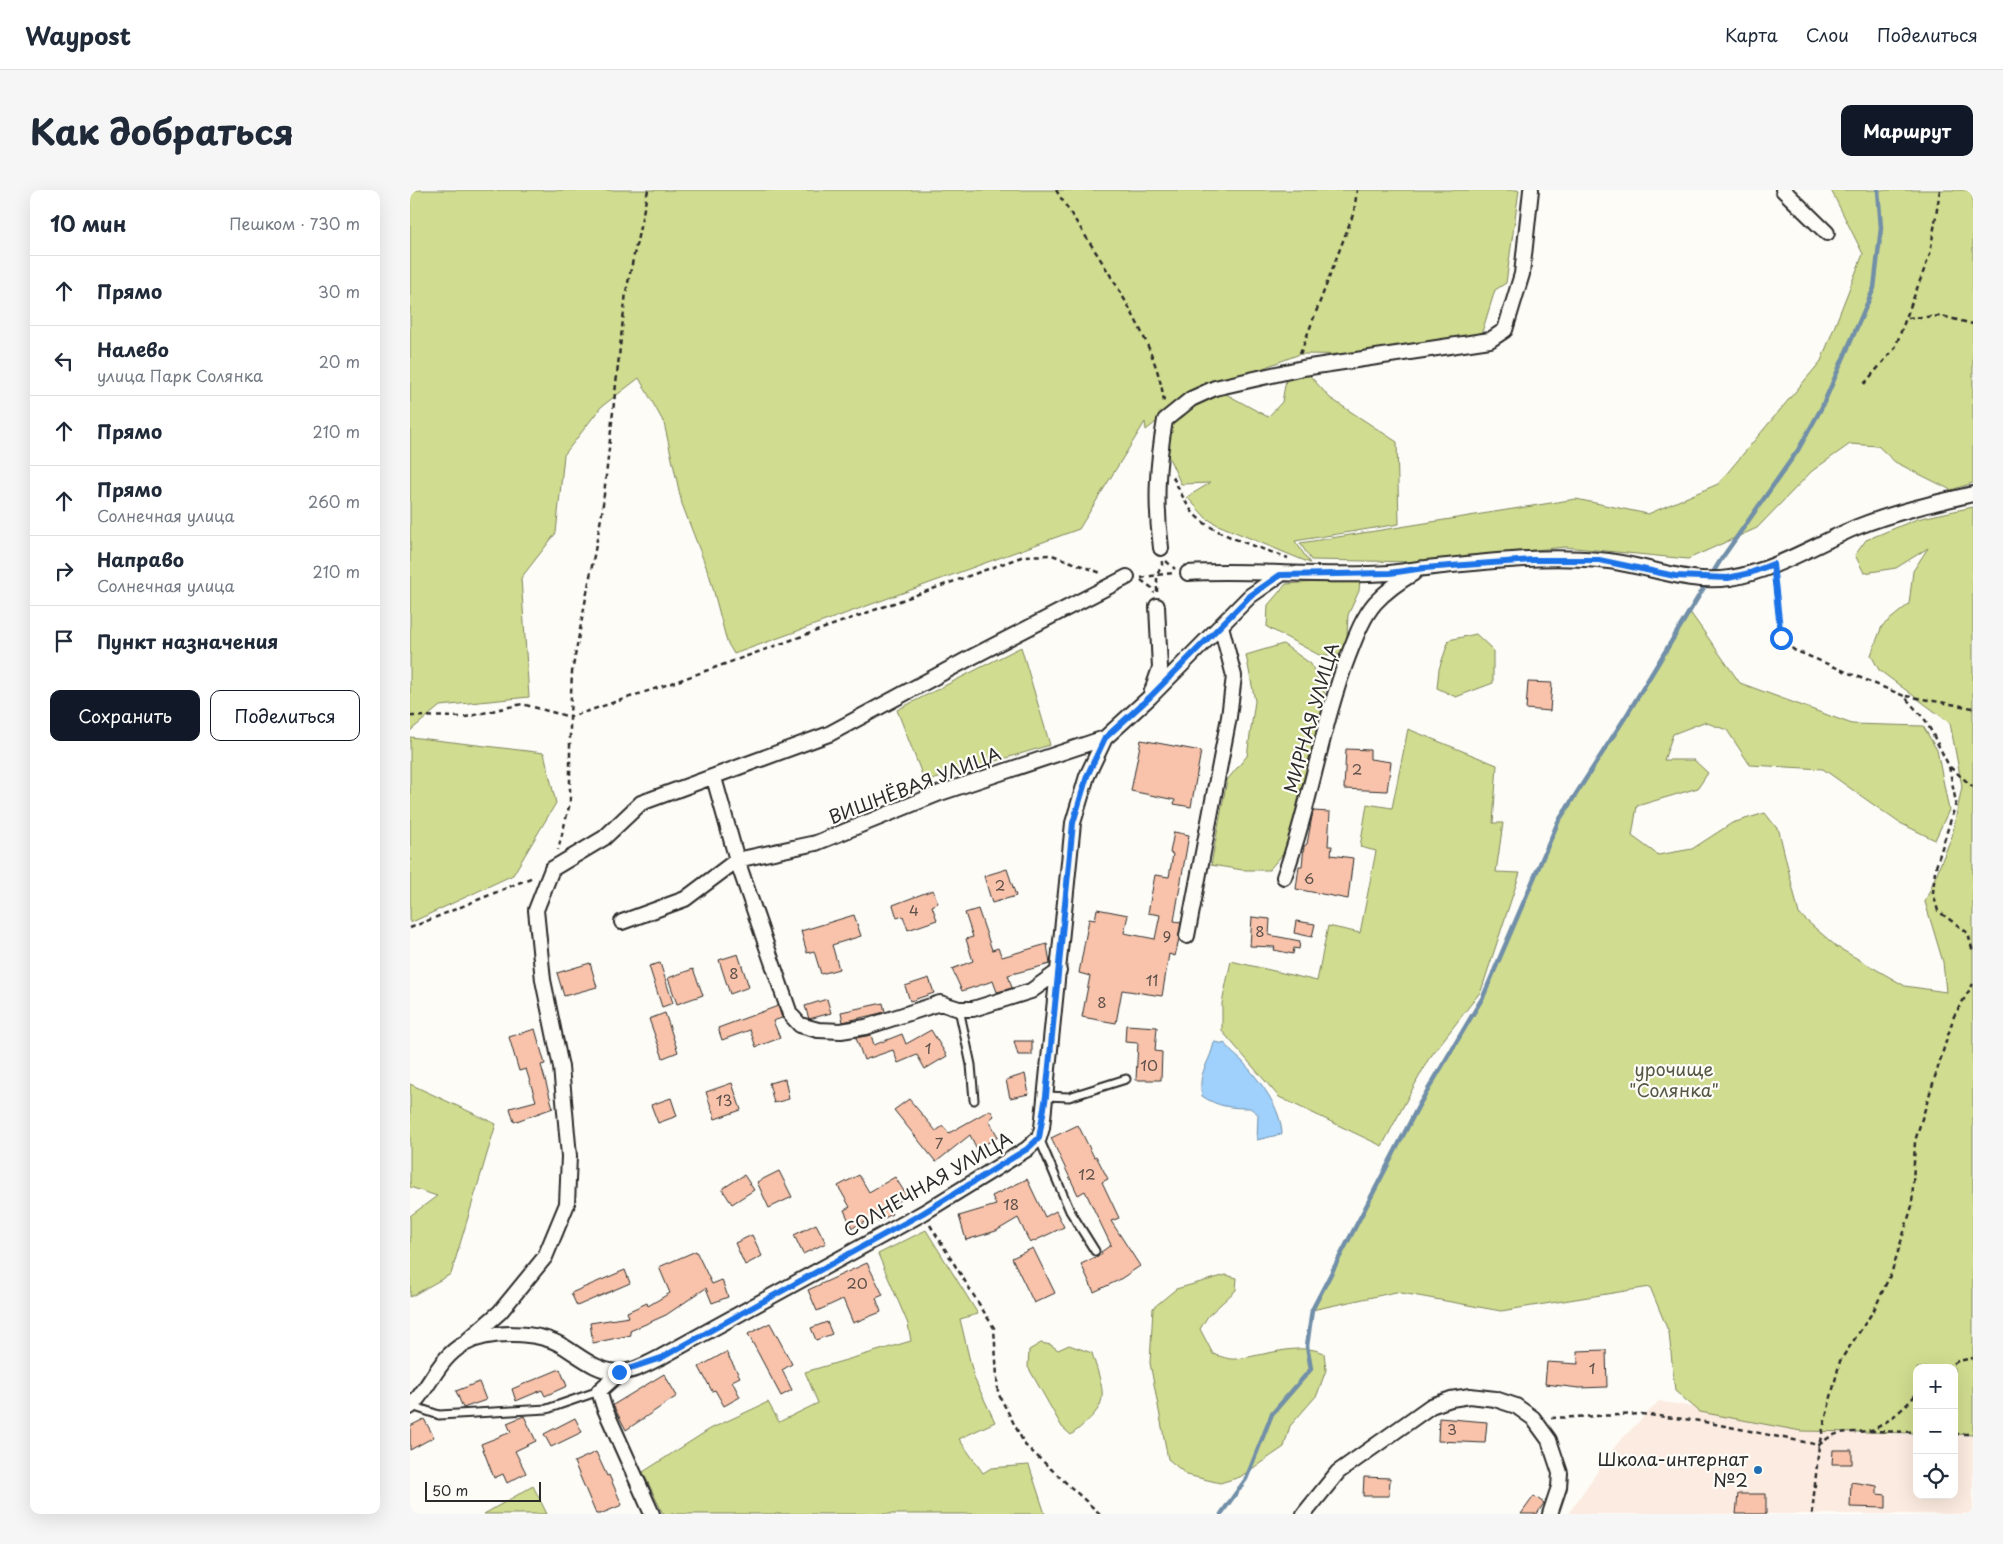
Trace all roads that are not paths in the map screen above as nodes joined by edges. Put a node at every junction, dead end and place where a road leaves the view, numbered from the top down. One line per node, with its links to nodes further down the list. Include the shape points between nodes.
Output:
1 (1531, 190): 5 (street, via 1522,274 1505,330 1490,340 1302,368 1215,388 1191,399 1165,420 1159,451 1156,510)
2 (1783, 190): 3 (street)
3 (1826, 233)
4 (1973, 494): 6 (street, via 1893,514 1750,573 1728,578 1675,576 1599,560 1532,560)
5 (1161, 548)
6 (1424, 568): 8 (street, via 1390,573); 16 (street, МИРНАЯ УЛИЦА, via 1398,582 1375,604 1361,625 1332,705 1296,845)
7 (1188, 572): 8 (street)
8 (1280, 575): 11 (street, СОЛНЕЧНАЯ УЛИЦА, via 1250,596)
9 (1128, 577): 14 (street, via 830,734)
10 (1157, 606): 12 (street, via 1160,668)
11 (1221, 626): 12 (street, СОЛНЕЧНАЯ УЛИЦА); 18 (street, via 1234,676)
12 (1150, 697): 13 (street, СОЛНЕЧНАЯ УЛИЦА)
13 (1105, 738): 15 (street, ВИШНЁВАЯ УЛИЦА, via 940,793 816,844); 19 (street, СОЛНЕЧНАЯ УЛИЦА, via 1087,776 1073,823)
14 (714, 778): 15 (street); 26 (street, via 641,804 604,838 552,869 536,910 543,980 560,1067 569,1156 567,1204 545,1257 500,1312)
15 (737, 860): 17 (street, ВИШНЁВАЯ УЛИЦА, via 685,899); 20 (street, via 790,1014 800,1025 841,1031 866,1027 940,1003)
16 (1284, 877)
17 (622, 922)
18 (1187, 936)
19 (1059, 971): 20 (street, via 1031,991 973,1009); 22 (street, СОЛНЕЧНАЯ УЛИЦА)
20 (959, 1009): 23 (lane, via 971,1065)
21 (1126, 1079): 22 (lane, via 1069,1097)
22 (1046, 1096): 24 (street, СОЛНЕЧНАЯ УЛИЦА)
23 (974, 1100)
24 (1039, 1138): 25 (lane, via 1070,1211); 27 (street, СОЛНЕЧНАЯ УЛИЦА, via 1027,1149 923,1213 661,1358)
25 (1095, 1251)
26 (465, 1344): 27 (street, via 509,1335 538,1335 562,1345 592,1366); 29 (street, via 441,1363)
27 (619, 1372): 28 (street)
28 (599, 1391): 29 (lane, via 547,1409 439,1415); 30 (street)
29 (411, 1407)
30 (652, 1514)
31 (1304, 1514): 32 (street, via 1338,1472 1431,1406 1470,1396 1516,1406 1533,1418 1549,1440 1560,1473)
32 (1550, 1514)

